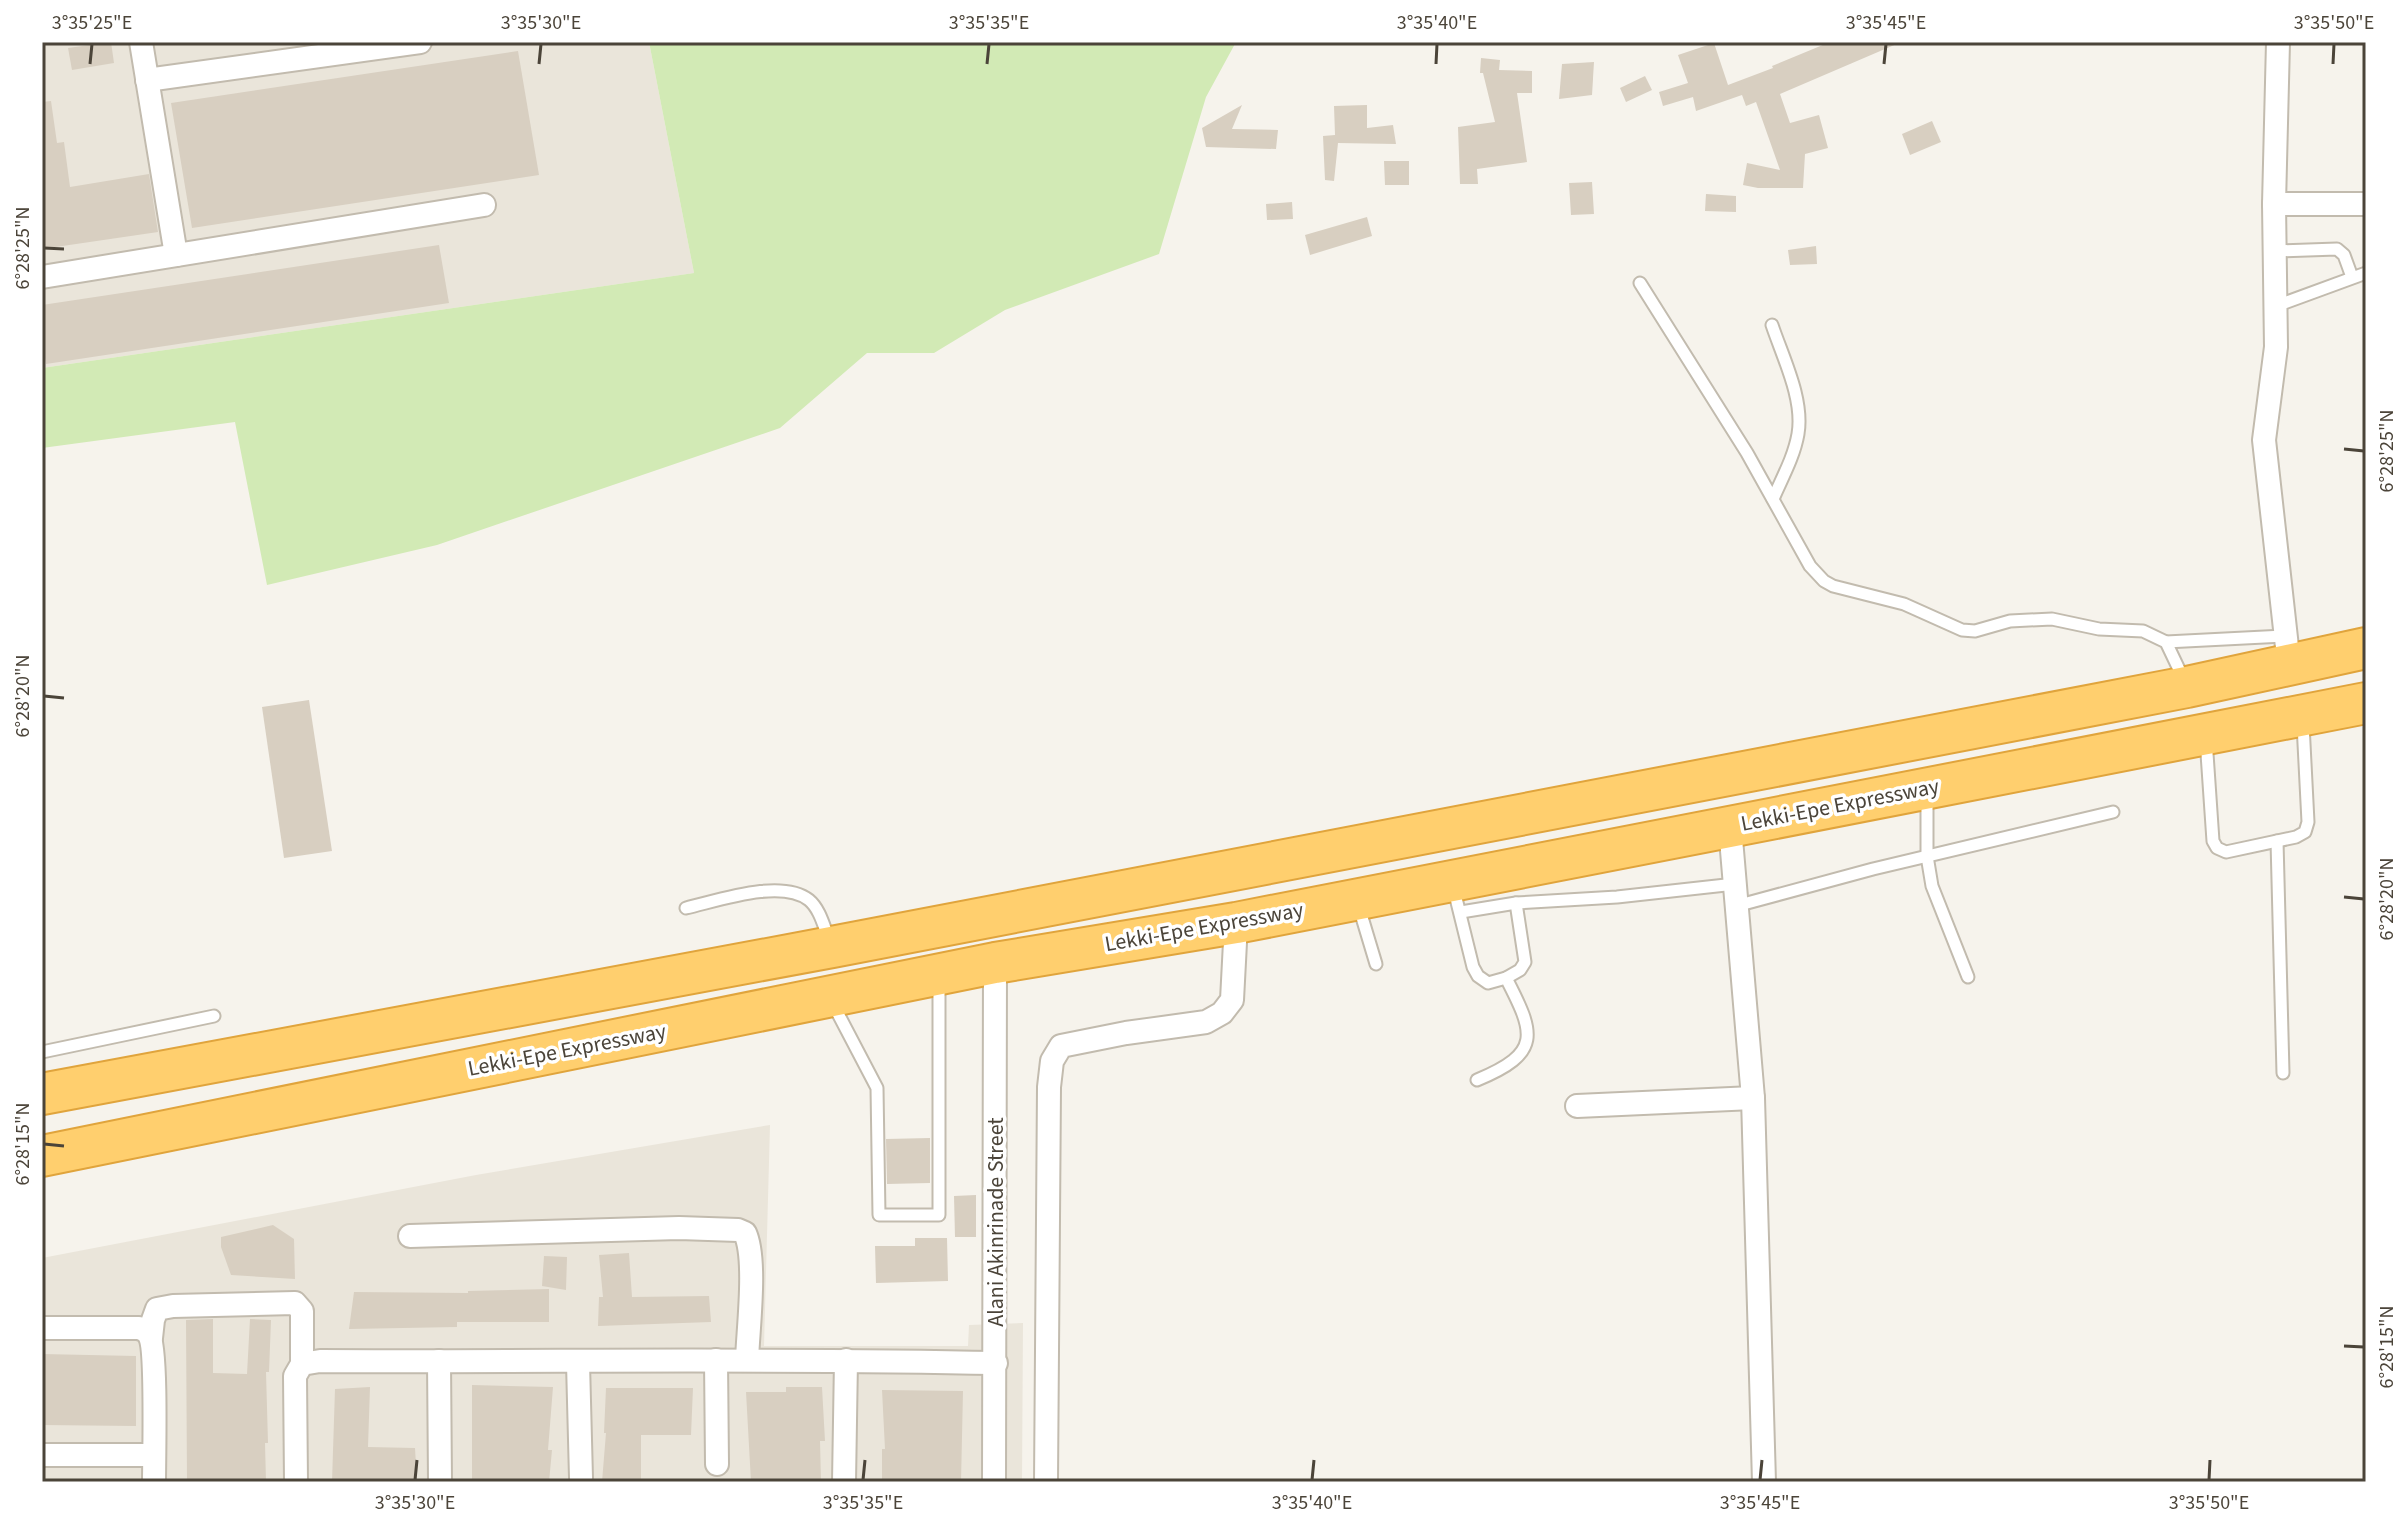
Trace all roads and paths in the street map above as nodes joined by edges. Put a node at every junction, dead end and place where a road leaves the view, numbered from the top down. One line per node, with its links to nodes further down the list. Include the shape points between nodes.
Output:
1 (141, 42): 4 (street)
2 (420, 42): 4 (street)
3 (2278, 42): 5 (street)
4 (147, 80): 9 (street)
5 (2274, 204): 6 (street); 8 (street)
6 (2366, 204)
7 (484, 205): 9 (street)
8 (2275, 251): 12 (lane, via 2337,249); 14 (street)
9 (176, 255): 11 (street)
10 (2366, 273): 12 (lane)
11 (42, 277)
12 (2352, 277): 14 (lane)
13 (1640, 283): 16 (lane)
14 (2276, 306): 19 (street, via 2264,440)
15 (1772, 325): 16 (lane, via 1798,403 1799,432)
16 (1773, 499): 17 (lane, via 1810,566 1833,586 1904,604 1962,630 2052,619 2143,631)
17 (2166, 642): 19 (lane); 20 (lane)
18 (2366, 648): 19 (highway)
19 (2286, 651): 20 (highway)
20 (2187, 687): 35 (highway)
21 (2366, 703): 22 (highway, Lekki-Epe Expressway)
22 (2302, 715): 23 (highway, Lekki-Epe Expressway); 27 (lane, via 2308,822 2305,832)
23 (2206, 733): 24 (highway, Lekki-Epe Expressway); 27 (lane, via 2217,848 2226,852)
24 (1927, 788): 26 (highway, Lekki-Epe Expressway); 28 (lane)
25 (2113, 812): 28 (lane)
26 (1730, 827): 29 (street); 30 (highway, Lekki-Epe Expressway)
27 (2277, 841): 44 (lane)
28 (1927, 856): 29 (lane); 39 (lane, via 1935,898)
29 (1736, 895): 32 (lane); 47 (street)
30 (1456, 896): 31 (highway, Lekki-Epe Expressway); 32 (lane); 40 (lane, via 1478,976 1488,983)
31 (1357, 900): 34 (highway, Lekki-Epe Expressway); 37 (lane)
32 (1516, 903): 40 (lane, via 1525,962)
33 (686, 908): 35 (lane, via 756,892 787,891 808,899)
34 (1236, 923): 36 (highway, Lekki-Epe Expressway); 69 (street, via 1232,1000 1222,1013 1206,1022 1061,1046 1052,1061)
35 (832, 947): 46 (highway)
36 (995, 963): 38 (highway, Lekki-Epe Expressway); 58 (street, Alani Akinrinade Street)
37 (1376, 964)
38 (939, 974): 41 (highway, Lekki-Epe Expressway); 41 (lane, via 939,1215 879,1215 877,1088)
39 (1968, 977)
40 (1506, 978): 45 (lane, via 1526,1017 1527,1045 1506,1068)
41 (829, 996): 49 (highway, Lekki-Epe Expressway)
42 (214, 1016): 43 (lane)
43 (42, 1052)
44 (2283, 1073)
45 (1477, 1080)
46 (42, 1094)
47 (1753, 1098): 48 (street); 70 (street)
48 (1577, 1106)
49 (42, 1156)
50 (410, 1236): 54 (street, via 738,1230 748,1239 750,1259)
51 (42, 1328): 52 (street, via 139,1328)
52 (151, 1338): 59 (street, via 157,1309 295,1303 302,1311); 61 (street)
53 (716, 1360): 54 (street); 57 (street); 62 (street)
54 (747, 1360): 55 (street)
55 (846, 1360): 58 (street); 67 (street)
56 (439, 1361): 57 (street); 59 (street); 66 (street)
57 (578, 1363): 63 (street)
58 (996, 1363): 68 (street, Alani Akinrinade Street)
59 (302, 1364): 65 (street, via 295,1376)
60 (42, 1455): 61 (street)
61 (154, 1455): 64 (street)
62 (717, 1464)
63 (581, 1478)
64 (154, 1482)
65 (296, 1482)
66 (440, 1482)
67 (844, 1482)
68 (994, 1482)
69 (1046, 1482)
70 (1764, 1482)

